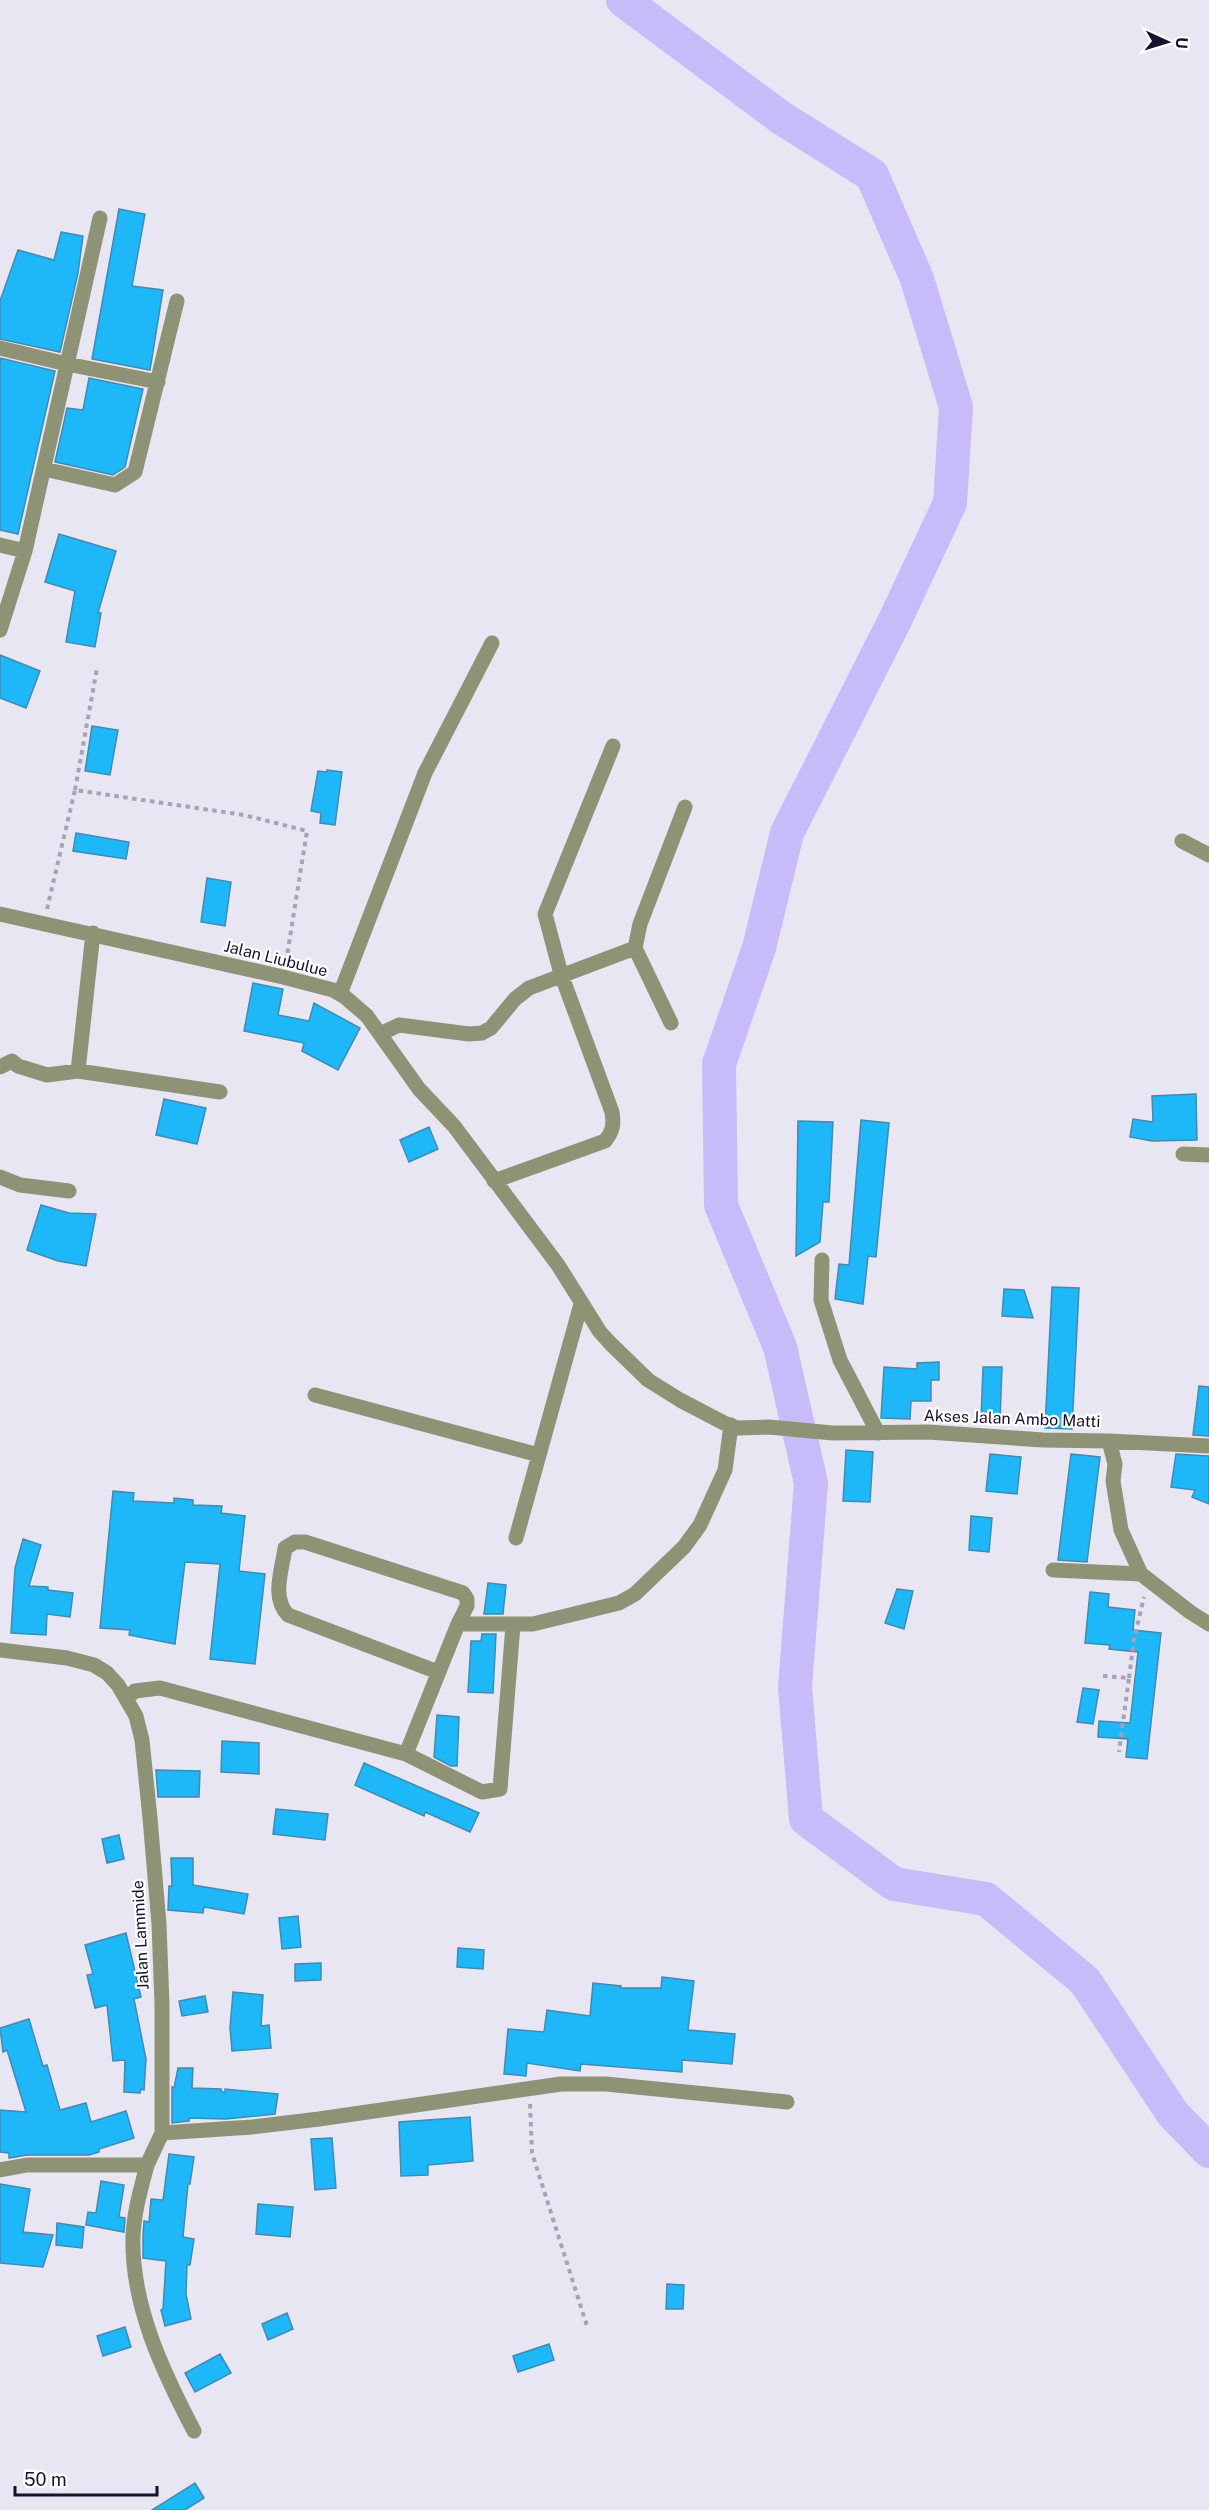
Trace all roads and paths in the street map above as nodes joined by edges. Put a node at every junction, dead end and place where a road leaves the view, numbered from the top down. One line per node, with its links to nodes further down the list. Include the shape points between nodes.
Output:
1 (100, 218): 4 (street)
2 (177, 301): 5 (street)
3 (0, 348): 4 (street)
4 (67, 364): 5 (street); 6 (street)
5 (158, 382): 6 (street, via 133,474 115,485)
6 (45, 469): 8 (street)
7 (0, 545): 8 (street)
8 (25, 551): 9 (street)
9 (0, 630)
10 (492, 643): 23 (street, via 425,773)
11 (97, 668): 13 (path)
12 (613, 746): 21 (street, via 545,914)
13 (75, 790): 18 (path); 22 (path, via 244,815 307,831)
14 (685, 807): 20 (street, via 640,924)
15 (1182, 841): 16 (street)
16 (1209, 855)
17 (0, 914): 18 (street, Jalan Liubulue)
18 (44, 923): 19 (street, Jalan Liubulue)
19 (93, 933): 22 (street, Jalan Liubulue); 27 (street)
20 (635, 948): 21 (street); 24 (street)
21 (561, 974): 25 (street, via 529,988 482,1033 399,1025); 32 (street, via 612,1112 611,1134 605,1141)
22 (283, 977): 23 (street, Jalan Liubulue)
23 (340, 994): 25 (street, Jalan Liubulue, via 367,1016)
24 (671, 1023)
25 (380, 1034): 32 (street, Jalan Liubulue)
26 (0, 1067): 27 (street, via 12,1061 46,1075)
27 (78, 1071): 28 (street)
28 (220, 1092)
29 (1183, 1154): 30 (street)
30 (1209, 1155)
31 (0, 1177): 33 (street, via 20,1185)
32 (494, 1181): 35 (street, Jalan Liubulue, via 558,1265)
33 (69, 1191)
34 (822, 1260): 38 (street, via 821,1300 840,1360)
35 (581, 1304): 37 (street, Jalan Liubulue, via 600,1332 648,1380); 41 (street)
36 (315, 1395): 41 (street)
37 (731, 1425): 38 (street, Akses Jalan Ambo Matti); 47 (street, via 725,1470 714,1498 700,1525 663,1569 619,1603 533,1624)
38 (878, 1433): 39 (street, Akses Jalan Ambo Matti)
39 (1109, 1441): 40 (street); 44 (street, Akses Jalan Ambo Matti, via 1121,1530)
40 (1209, 1446)
41 (539, 1455): 42 (street)
42 (516, 1538)
43 (1053, 1570): 44 (street)
44 (1144, 1578): 46 (street); 51 (path)
45 (458, 1623): 47 (street); 49 (street); 49 (street, via 467,1606 463,1593 305,1542 285,1548 278,1596 280,1607 288,1615)
46 (1209, 1624)
47 (513, 1625): 54 (street, via 500,1789 482,1792)
48 (0, 1650): 52 (street, Jalan Lammide, via 94,1665 107,1673)
49 (438, 1672): 54 (street)
50 (1103, 1676): 51 (path)
51 (1129, 1678): 53 (path)
52 (127, 1698): 54 (street, via 135,1691 160,1688); 57 (street, Jalan Lammide, via 142,1740 159,1924)
53 (1119, 1752)
54 (406, 1754)
55 (530, 2088): 56 (street, via 606,2084); 57 (street, via 319,2119); 60 (path, via 532,2153)
56 (787, 2102)
57 (162, 2133): 58 (street, Jalan Lammide)
58 (147, 2165): 59 (street, via 27,2165); 61 (street, Jalan Lammide, via 134,2224 134,2271 152,2337)
59 (0, 2170)
60 (587, 2326)
61 (194, 2431)

